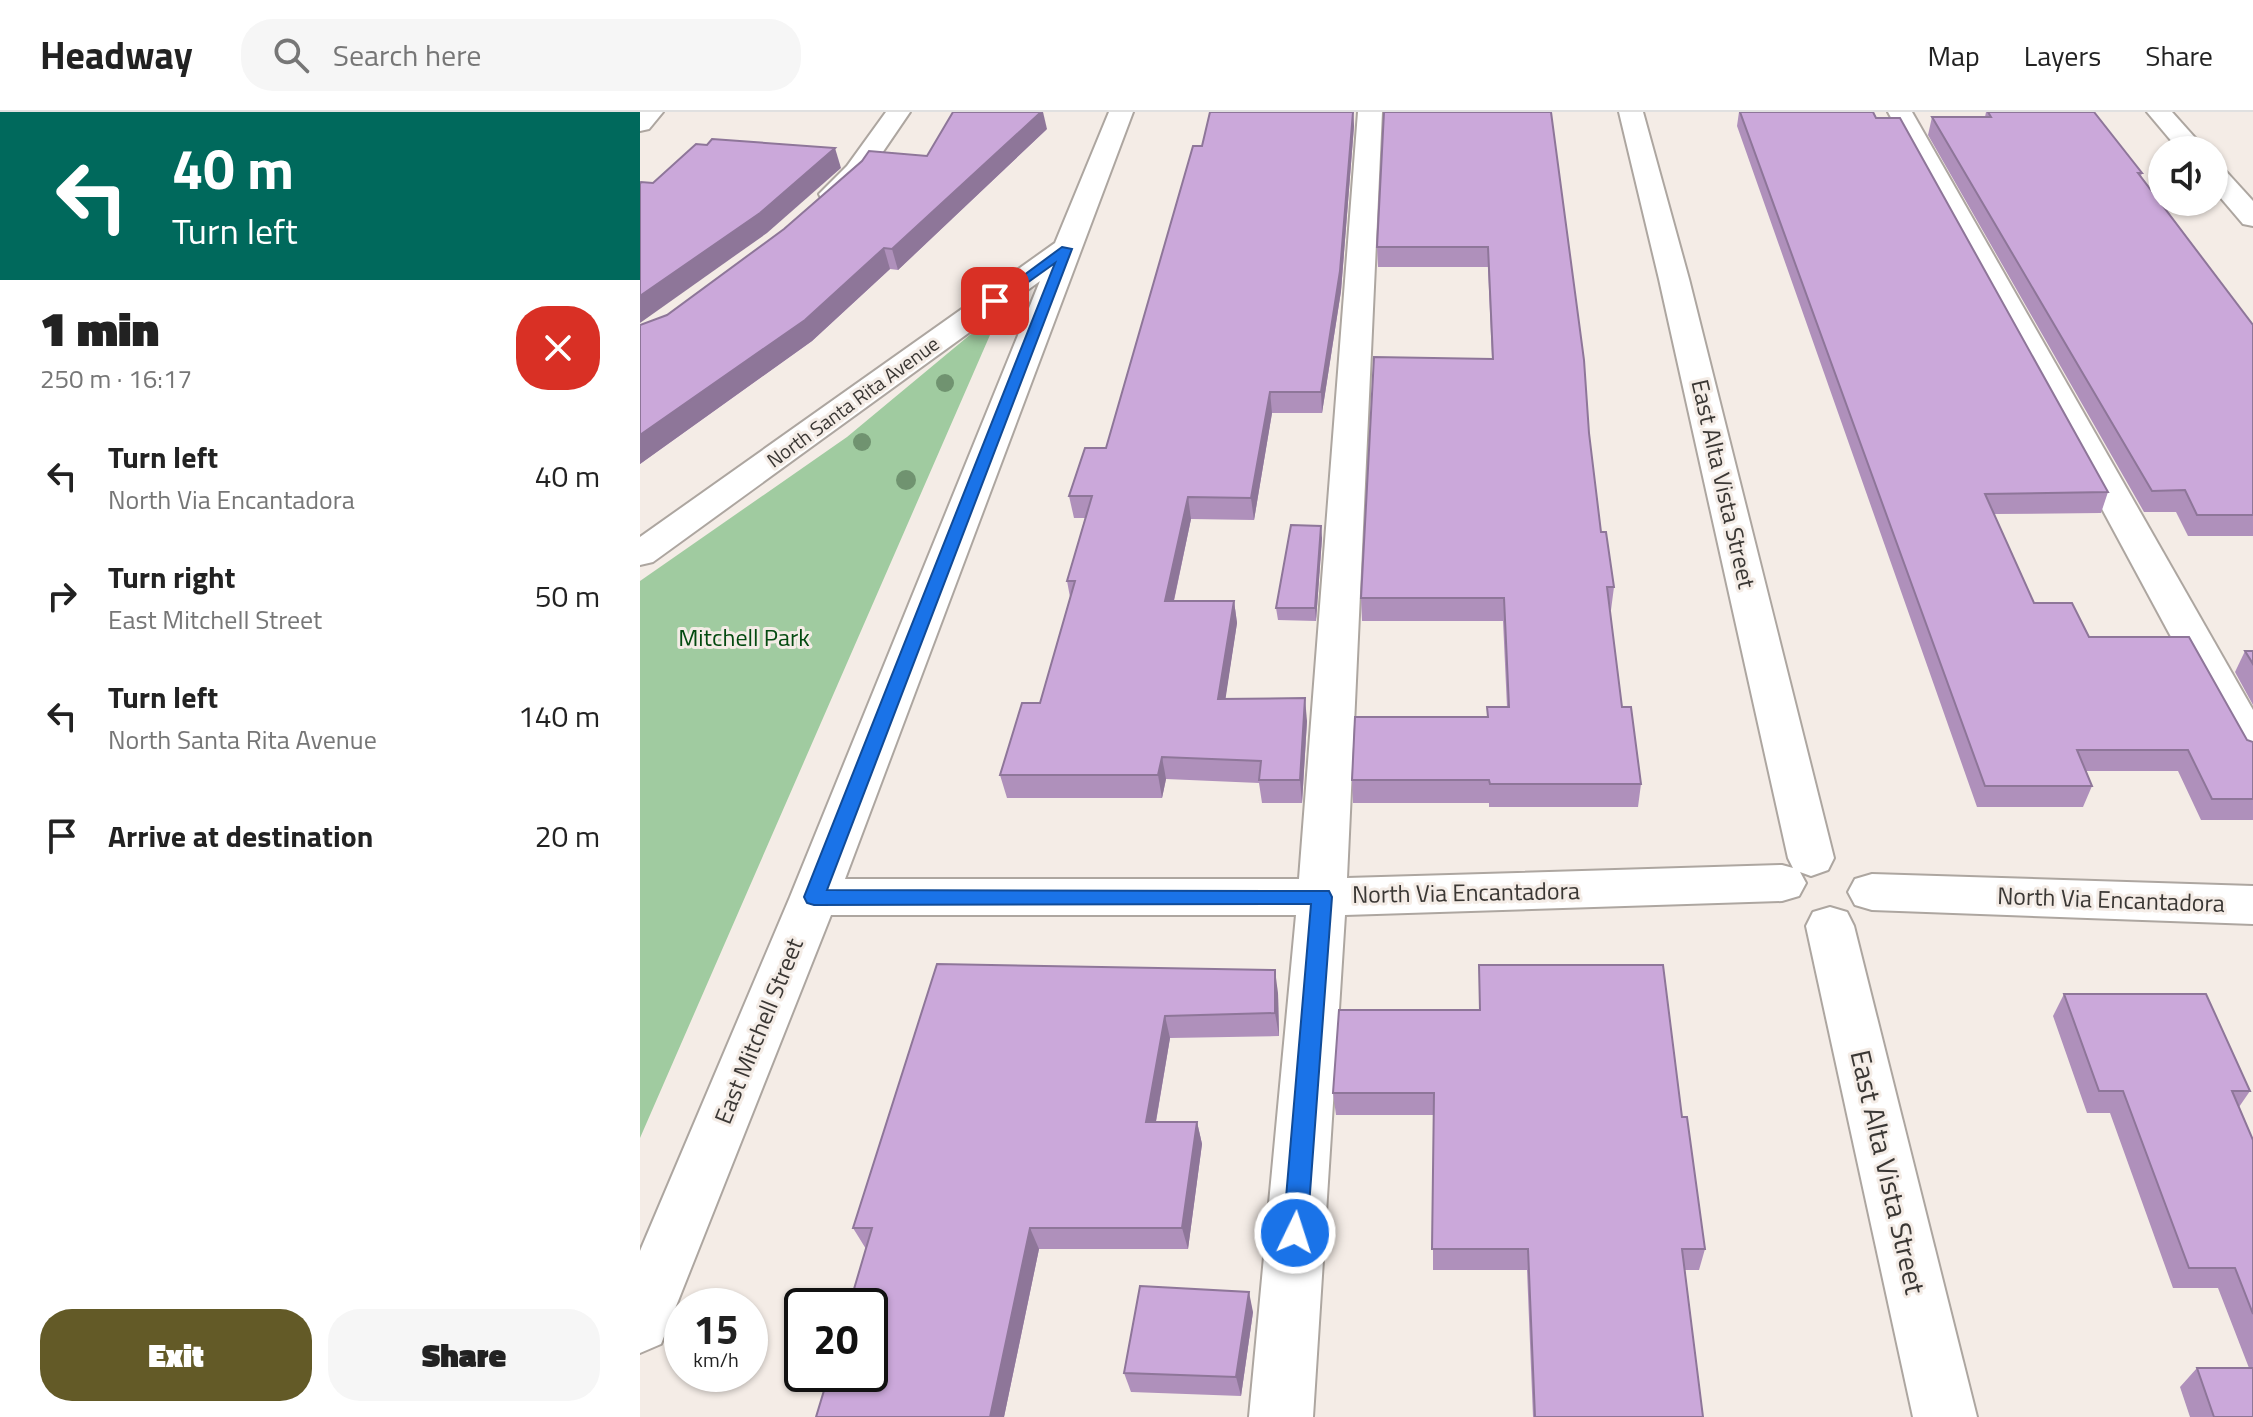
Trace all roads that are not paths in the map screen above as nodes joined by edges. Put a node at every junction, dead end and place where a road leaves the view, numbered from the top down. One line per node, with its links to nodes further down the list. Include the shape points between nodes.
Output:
1 (651, 112): 8 (street)
2 (898, 112): 11 (street, via 856,172)
3 (1121, 112): 13 (street, East Mitchell Street)
4 (1370, 112): 19 (street)
5 (1631, 112): 16 (street, East Alta Vista Street, via 1674,279)
6 (1900, 112): 15 (street)
7 (2159, 112): 9 (street)
8 (640, 124)
9 (2180, 136)
10 (2228, 190): 12 (street)
11 (812, 212)
12 (2253, 218)
13 (1066, 249): 14 (street, North Santa Rita Avenue); 18 (street, East Mitchell Street)
14 (640, 554)
15 (2253, 748)
16 (1797, 871): 17 (street, via 1837,860 1860,873); 19 (street, North Via Encantadora); 21 (street, via 1784,895 1801,916)
17 (1872, 892): 20 (street, North Via Encantadora); 21 (street, via 1868,914)
18 (814, 897): 19 (street, North Via Encantadora); 22 (street, East Mitchell Street)
19 (1322, 897): 23 (street)
20 (2253, 905)
21 (1830, 926): 24 (street, East Alta Vista Street)
22 (640, 1323)
23 (1281, 1417)
24 (1945, 1417)

